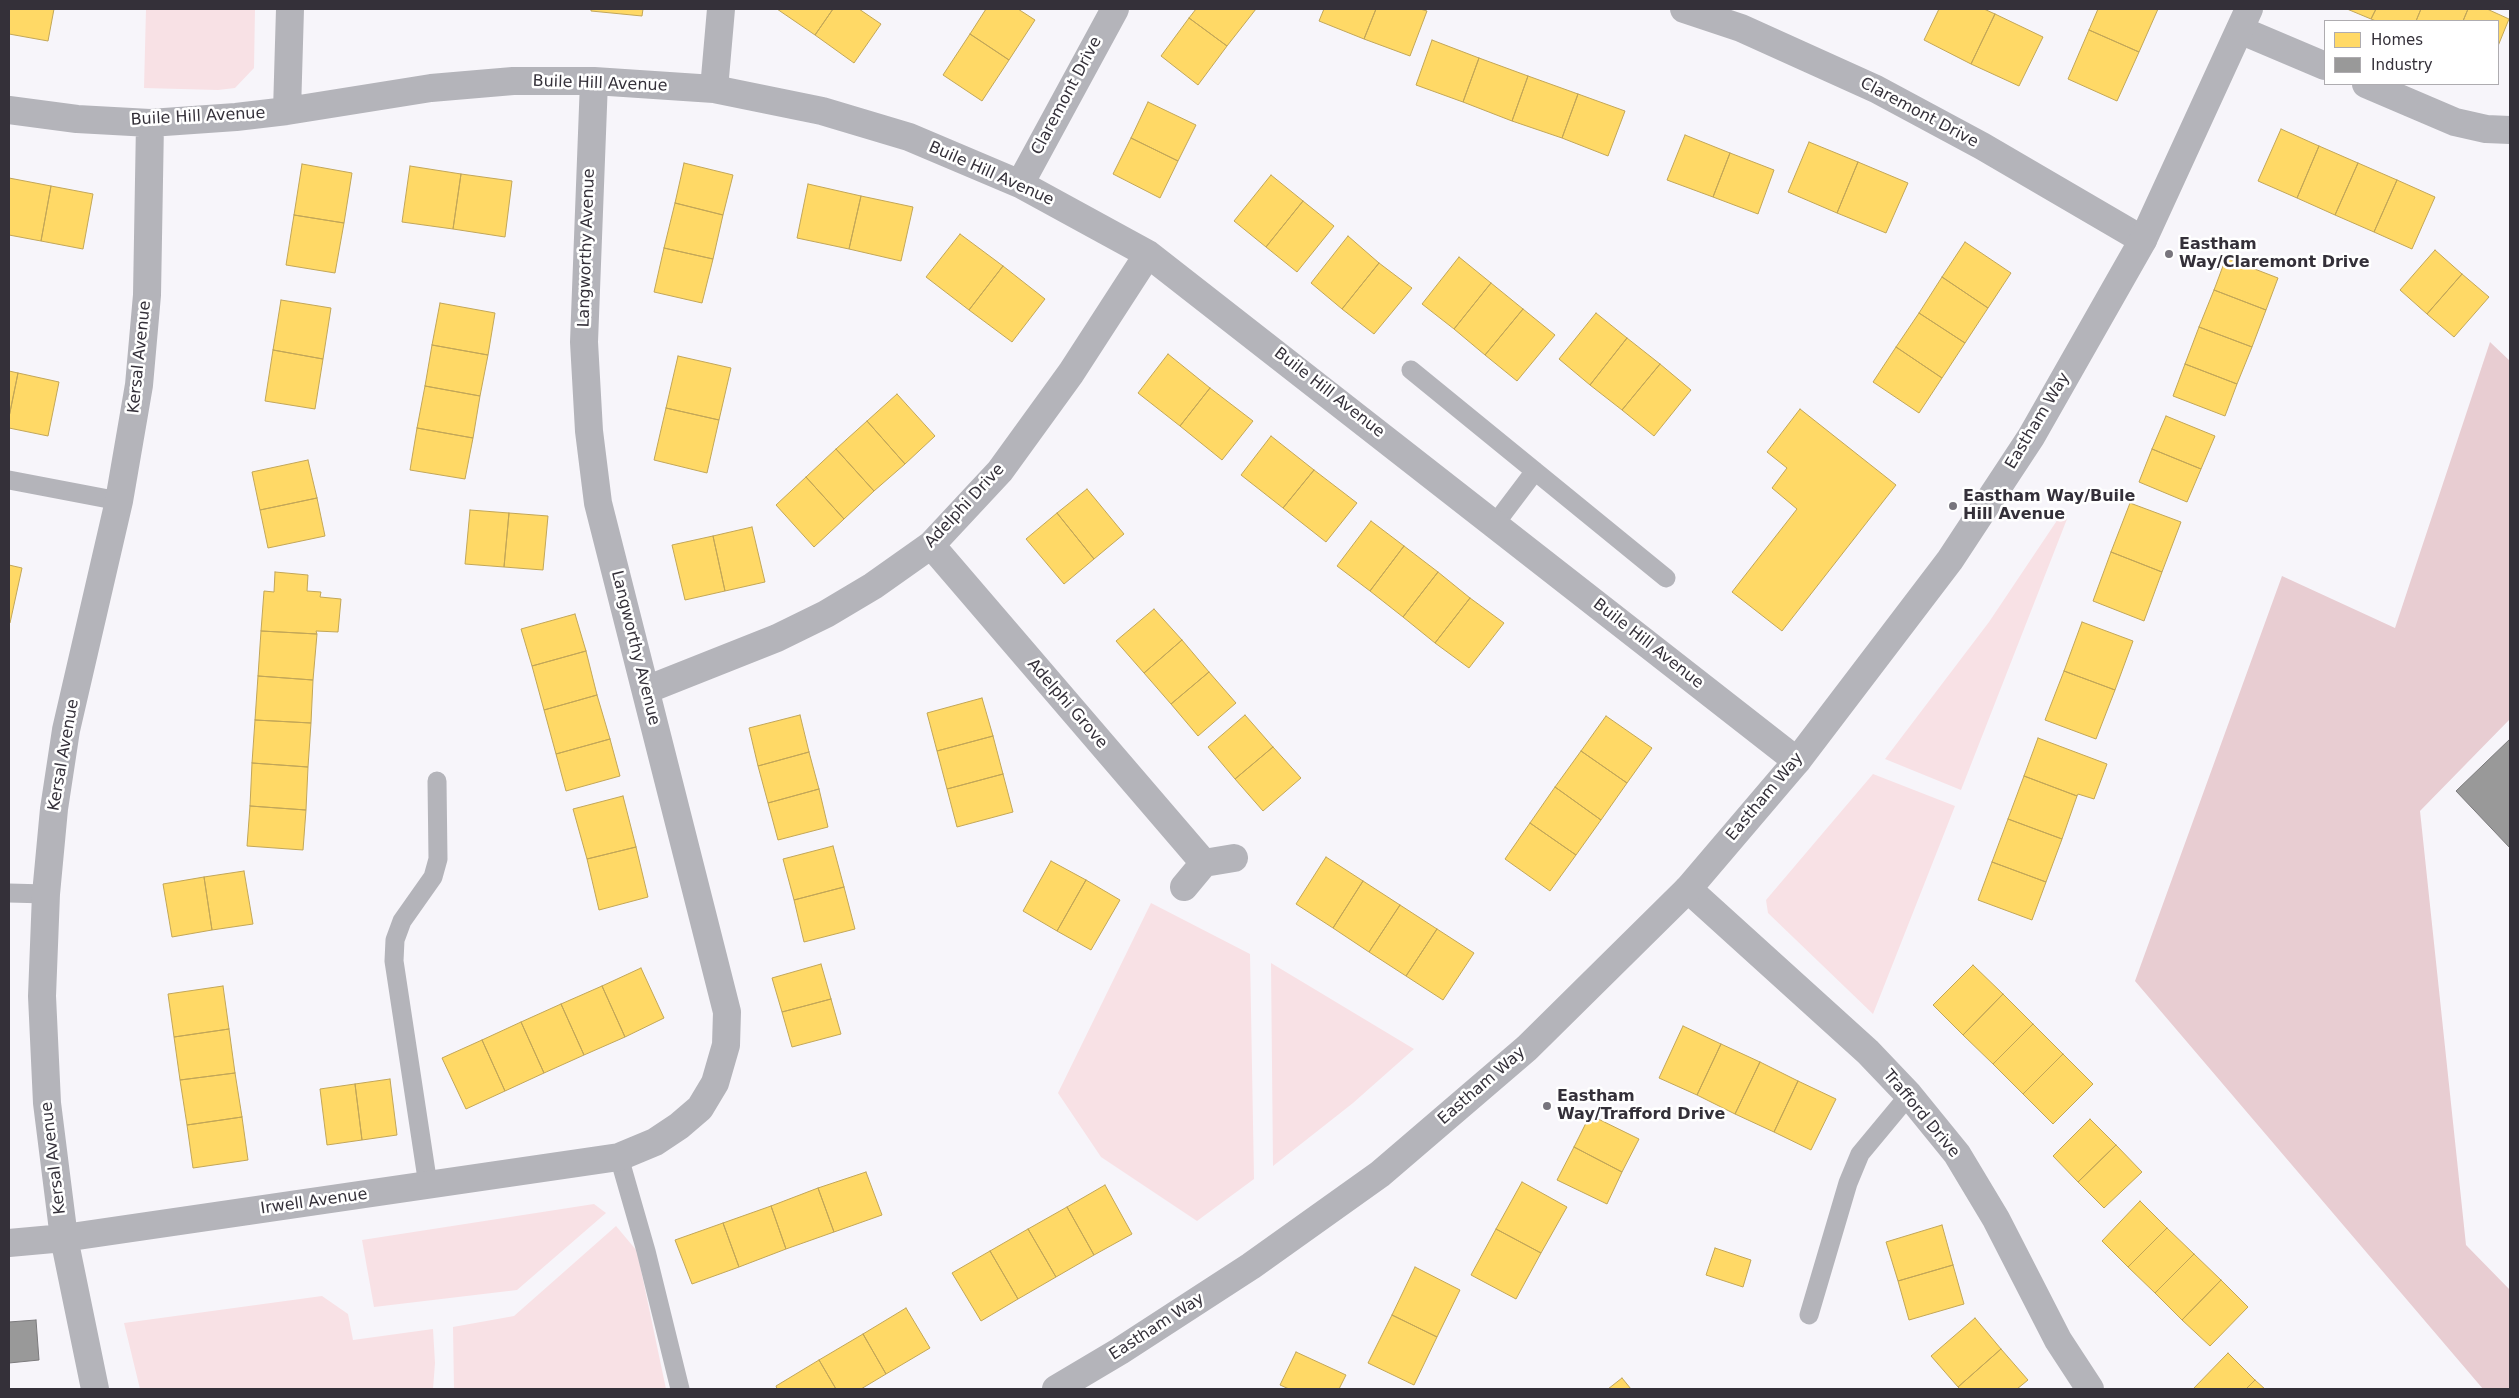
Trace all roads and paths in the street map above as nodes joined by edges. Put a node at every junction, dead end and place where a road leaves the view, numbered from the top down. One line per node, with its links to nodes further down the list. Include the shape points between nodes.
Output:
1 (290, 9): 12 (street)
2 (721, 9): 10 (street)
3 (1115, 9): 15 (street, Claremont Drive)
4 (1684, 9): 5 (street, Claremont Drive)
5 (1745, 18): 16 (street, Claremont Drive, via 1982,146)
6 (2245, 19): 7 (street); 16 (street, Eastham Way)
7 (2324, 65)
8 (594, 81): 10 (street, Buile Hill Avenue); 12 (street, Buile Hill Avenue, via 513,81 432,88); 25 (street, Langworthy Avenue, via 584,342 588,431 598,503)
9 (2368, 85): 14 (street, via 2455,122)
10 (714, 89): 15 (street, Buile Hill Avenue, via 822,111 909,137)
11 (9, 110): 13 (street, Buile Hill Avenue, via 77,119)
12 (287, 111): 13 (street, Buile Hill Avenue)
13 (150, 122): 21 (street, Kersal Avenue, via 147,295 139,385)
14 (2510, 130)
15 (1020, 184): 17 (street, Buile Hill Avenue)
16 (2143, 240): 26 (street, Eastham Way, via 2030,436 1955,552)
17 (1148, 254): 22 (street, Buile Hill Avenue); 23 (street, Adelphi Drive, via 1071,374 1000,471)
18 (1411, 370): 19 (lane)
19 (1535, 471): 22 (lane); 24 (lane)
20 (9, 480): 21 (lane)
21 (119, 501): 33 (street, Kersal Avenue, via 66,730)
22 (1495, 524): 26 (street, Buile Hill Avenue)
23 (931, 545): 25 (street, Adelphi Drive, via 826,614 777,638); 29 (street, Adelphi Grove)
24 (1666, 578)
25 (646, 690): 35 (street, Langworthy Avenue, via 727,1012 726,1045 715,1083 700,1108 655,1142)
26 (1796, 761): 31 (street, Eastham Way)
27 (437, 781): 36 (lane, via 438,859 433,876 402,921 394,961)
28 (1234, 858): 29 (street)
29 (1204, 863): 30 (street)
30 (1184, 887)
31 (1688, 888): 34 (street, Trafford Drive, via 1868,1052); 42 (street, Eastham Way, via 1527,1048 1380,1174 1251,1266)
32 (9, 893): 33 (lane)
33 (46, 894): 37 (street, Kersal Avenue, via 42,996 47,1103)
34 (1909, 1095): 39 (lane, via 1860,1154 1848,1183); 43 (street, Trafford Drive, via 1962,1162 1996,1219 2058,1340)
35 (619, 1157): 36 (street, Irwell Avenue); 41 (lane)
36 (428, 1185): 37 (street, Irwell Avenue)
37 (64, 1238): 38 (street, Irwell Avenue); 40 (street, Kersal Avenue)
38 (9, 1243)
39 (1809, 1316)
40 (95, 1389)
41 (680, 1389)
42 (1056, 1389)
43 (2090, 1389)

